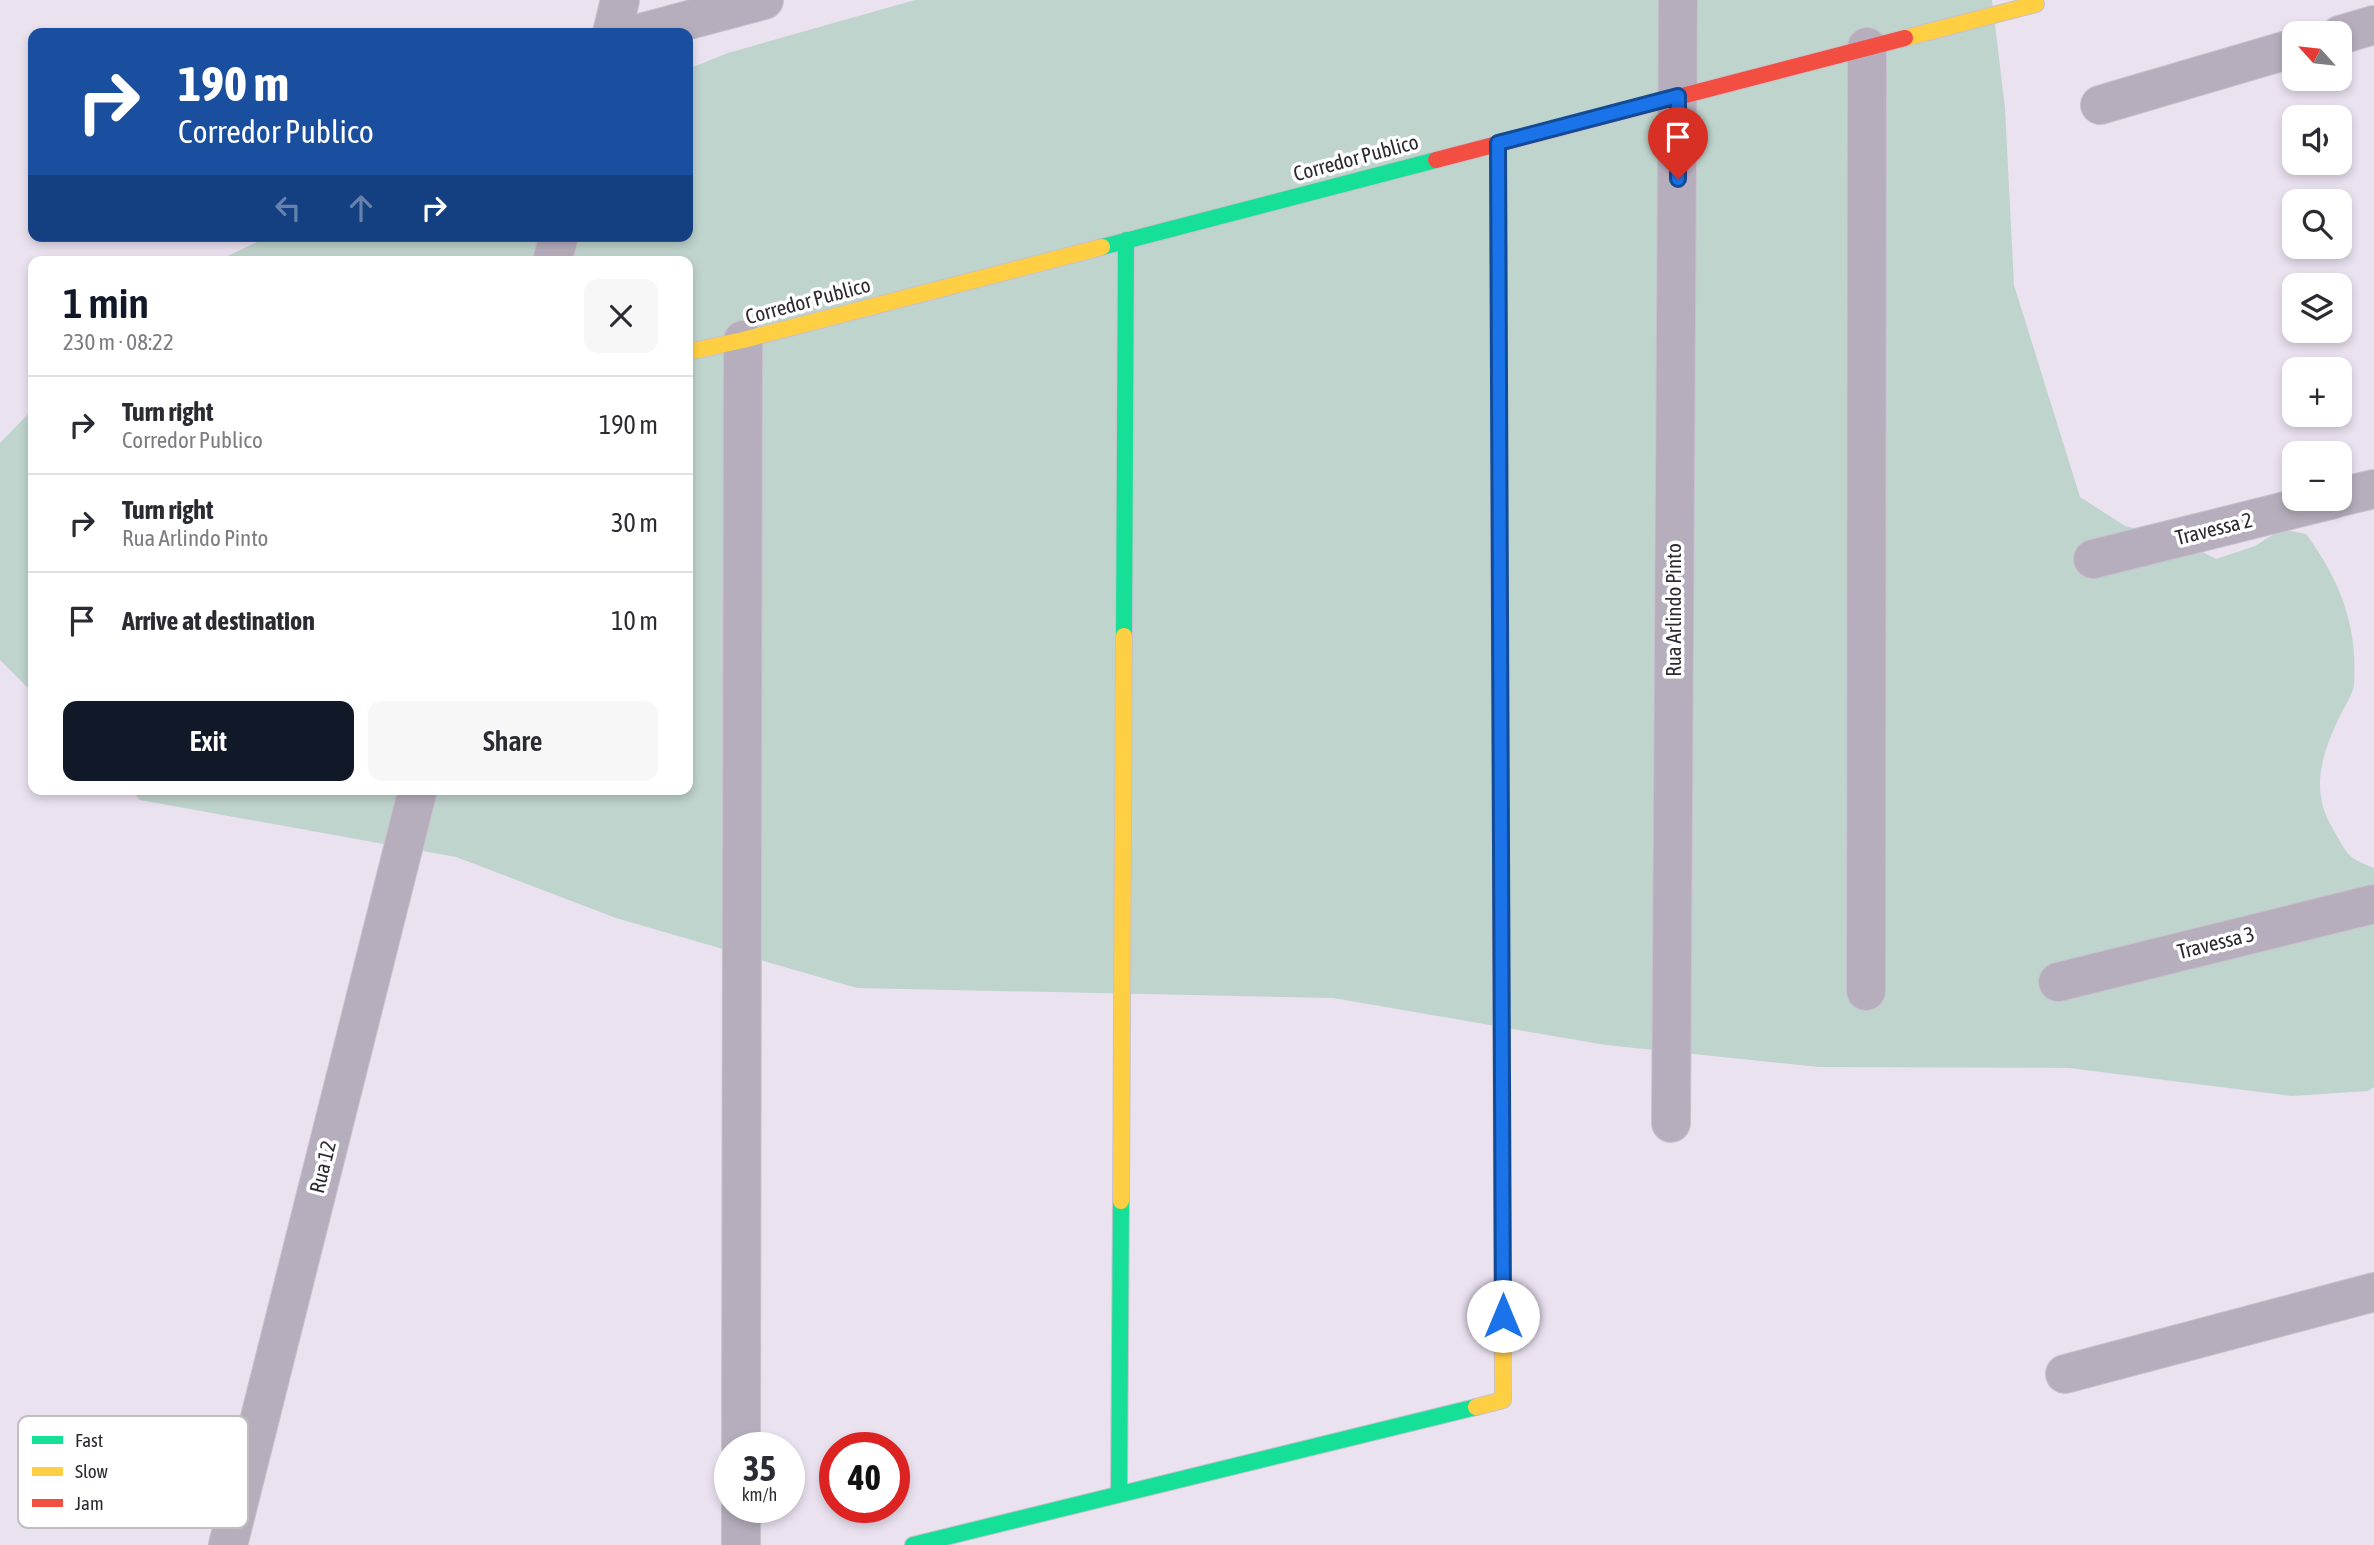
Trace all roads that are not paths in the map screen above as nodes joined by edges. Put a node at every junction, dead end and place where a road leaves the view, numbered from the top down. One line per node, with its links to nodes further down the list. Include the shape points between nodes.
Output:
1 (620, 0): 6 (street)
2 (764, 0): 7 (street)
3 (1678, 0): 11 (street, Rua Arlindo Pinto)
4 (2036, 4): 9 (street, Corredor Publico)
5 (2374, 25): 8 (street)
6 (613, 28)
7 (659, 28)
8 (2352, 31)
9 (1867, 47): 11 (street, Corredor Publico); 24 (street)
10 (2282, 52): 12 (street)
11 (1678, 96): 13 (street, Corredor Publico); 25 (street, Rua Arlindo Pinto)
12 (2100, 105)
13 (1498, 143): 14 (street, Corredor Publico); 30 (street, via 1503,1400)
14 (1126, 240): 15 (street, Corredor Publico); 30 (street)
15 (743, 340): 16 (street, Corredor Publico); 28 (street)
16 (693, 351)
17 (2374, 489): 18 (street)
18 (2352, 494)
19 (2286, 511): 20 (street, Travessa 2)
20 (2093, 559)
21 (416, 795): 29 (street, Rua 12)
22 (2374, 904): 23 (street, Travessa 3)
23 (2058, 982)
24 (1866, 992)
25 (1671, 1123)
26 (2374, 1293): 27 (street)
27 (2065, 1374)
28 (741, 1432)
29 (248, 1465)
30 (1119, 1494): 35 (street)
31 (741, 1523): 34 (street)
32 (232, 1528): 33 (street, Rua 12)
33 (228, 1545)
34 (741, 1545)
35 (914, 1545)

